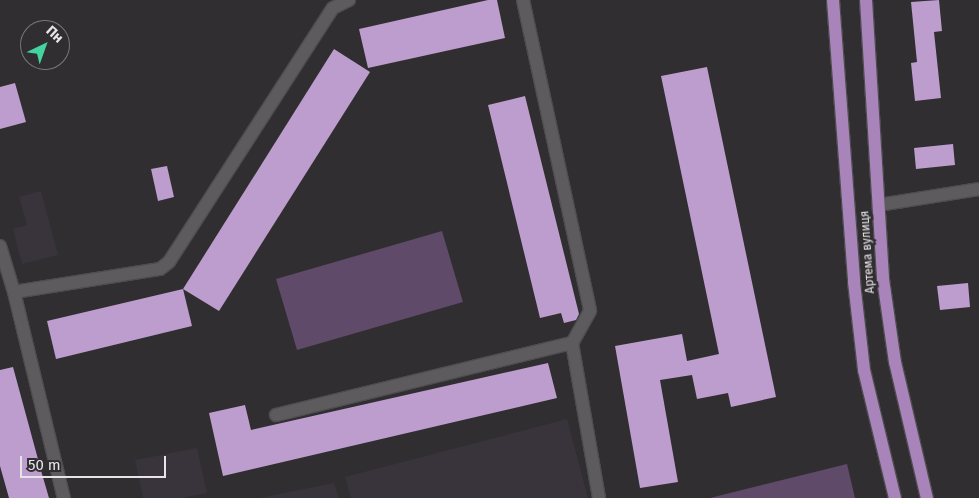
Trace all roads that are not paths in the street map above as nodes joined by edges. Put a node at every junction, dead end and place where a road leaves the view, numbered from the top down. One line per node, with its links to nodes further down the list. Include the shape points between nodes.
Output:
1 (349, 0): 8 (lane, via 333,8 168,262 150,272)
2 (522, 0): 9 (lane, via 590,311)
3 (833, 0): 13 (main road, Артема вулиця, via 863,360)
4 (866, 0): 6 (main road, Артема вулиця)
5 (979, 189): 6 (lane)
6 (879, 204): 14 (main road, Артема вулиця, via 882,279 895,362)
7 (0, 246): 8 (lane)
8 (14, 292): 11 (lane)
9 (572, 343): 10 (lane); 12 (lane)
10 (276, 415)
11 (64, 498)
12 (599, 498)
13 (895, 498)
14 (927, 498)

